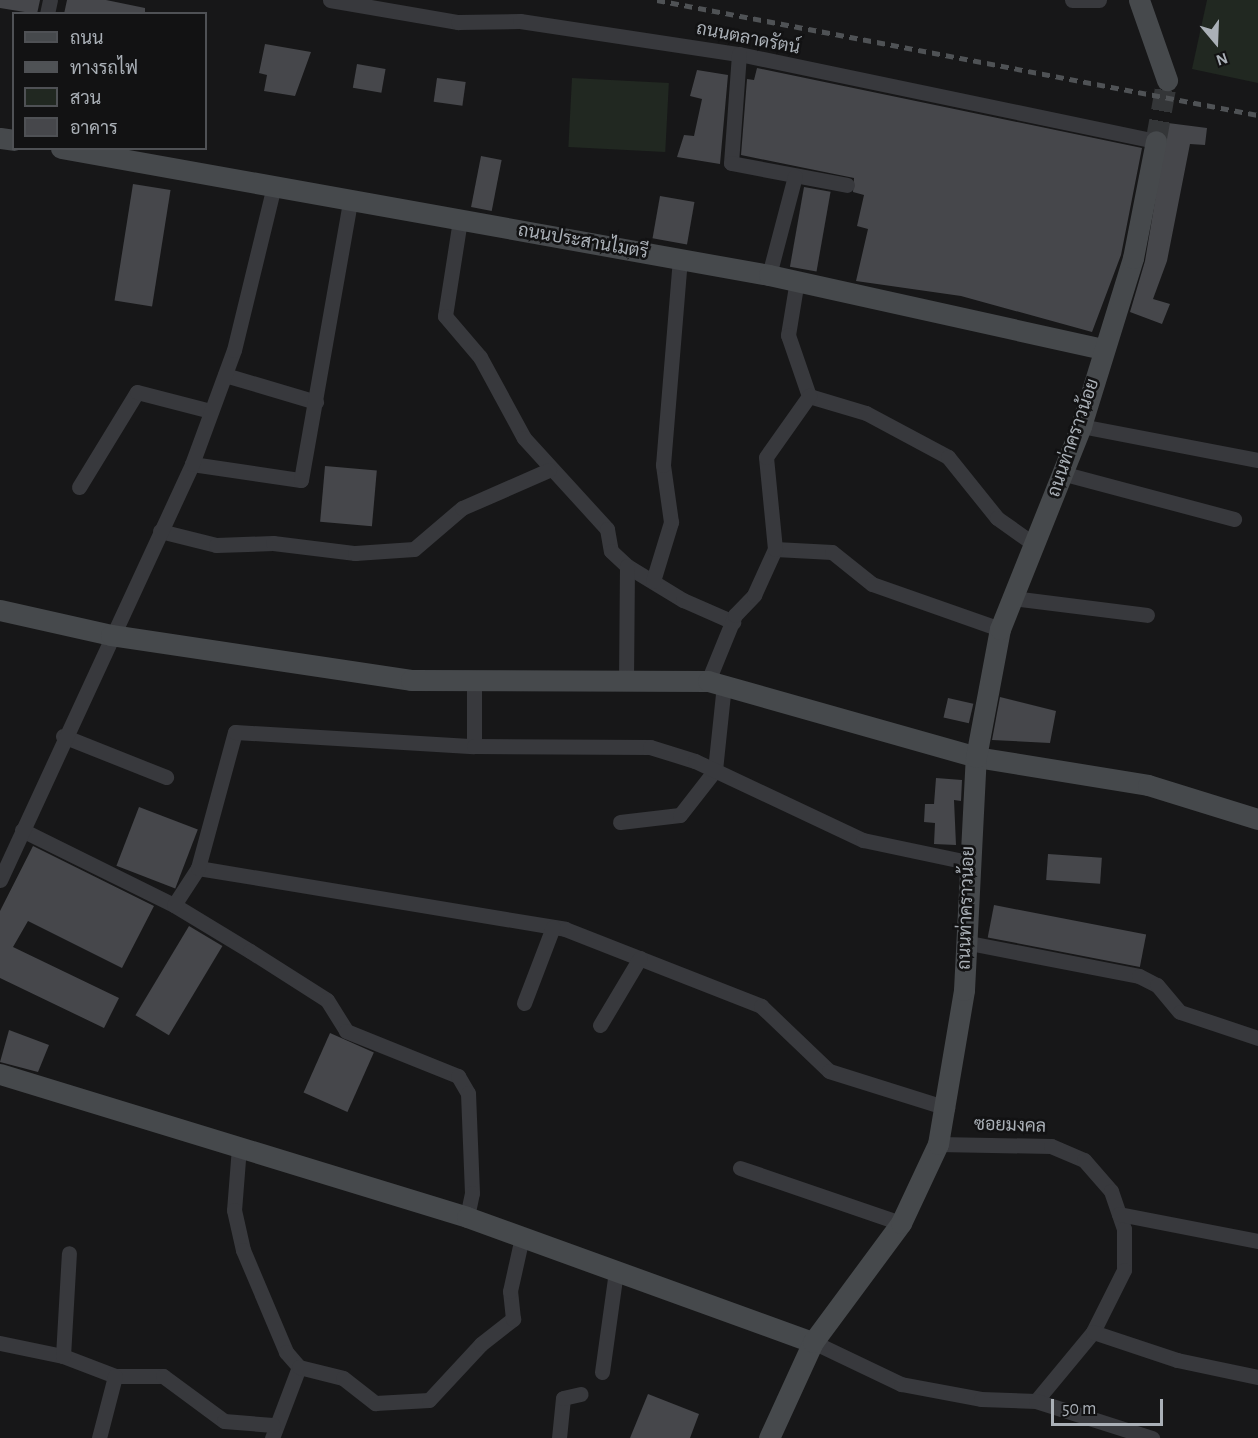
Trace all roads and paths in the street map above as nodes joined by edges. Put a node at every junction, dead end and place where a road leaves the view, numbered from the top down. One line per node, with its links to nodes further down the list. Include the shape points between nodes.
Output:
1 (330, 0): 5 (street, ถนนตลาดรัตน์, via 458,22 520,21)
2 (1072, 0): 3 (street)
3 (1099, 0)
4 (1139, 0): 6 (street)
5 (739, 54): 7 (street, ถนนตลาดรัตน์); 9 (street, via 731,163)
6 (1167, 80)
7 (1156, 141): 17 (street, ถนนท่าคราวน้อย, via 1133,258)
8 (72, 150): 11 (street, ถนนประสานไมตรี)
9 (795, 176): 10 (street); 15 (street)
10 (847, 185)
11 (274, 186): 12 (street, ถนนประสานไมตรี); 18 (street)
12 (350, 201): 13 (street, ถนนประสานไมตรี); 20 (street)
13 (460, 220): 14 (street, ถนนประสานไมตรี); 25 (street, via 446,316 480,357 509,414)
14 (680, 260): 15 (street, ถนนประสานไมตรี); 33 (street, via 663,465 671,522)
15 (769, 275): 16 (street, ถนนประสานไมตรี)
16 (797, 280): 17 (street, ถนนประสานไมตรี); 19 (street, via 788,335)
17 (1104, 349): 22 (street, ถนนท่าคราวน้อย)
18 (225, 375): 20 (street); 21 (street)
19 (809, 396): 30 (street, via 866,413 948,457 997,518); 31 (street, via 766,457)
20 (316, 402): 24 (street, via 301,480)
21 (211, 411): 24 (street); 27 (street, via 137,392)
22 (1081, 426): 23 (street); 26 (street, ถนนท่าคราวน้อย)
23 (1258, 460)
24 (192, 464): 29 (street)
25 (549, 470): 29 (street, via 462,508 414,549 355,553 273,543 216,545); 32 (street, via 607,529 611,551)
26 (1065, 474): 28 (street); 30 (street, ถนนท่าคราวน้อย)
27 (80, 487)
28 (1234, 519)
29 (160, 531): 39 (street)
30 (1035, 545): 34 (street, ถนนท่าคราวน้อย)
31 (775, 549): 37 (street, via 754,595); 38 (street, via 832,552 872,584)
32 (627, 566): 33 (street); 41 (street)
33 (653, 581): 37 (street)
34 (1013, 598): 36 (street); 38 (street, ถนนท่าคราวน้อย)
35 (0, 610): 39 (street)
36 (1147, 615)
37 (733, 622): 42 (street)
38 (1000, 629): 45 (street, ถนนท่าคราวน้อย)
39 (111, 635): 40 (street, via 411,680); 43 (street)
40 (474, 680): 41 (street); 44 (street)
41 (627, 681): 42 (street)
42 (716, 682): 45 (street); 46 (street)
43 (63, 736): 47 (street); 50 (street)
44 (474, 746): 46 (street, via 650,747); 52 (street, via 235,732)
45 (976, 757): 48 (street, via 1149,785); 51 (street, ถนนท่าคราวน้อย)
46 (715, 770): 49 (street, via 680,815); 51 (street, via 863,840)
47 (166, 777)
48 (1258, 819)
49 (620, 822)
50 (22, 830): 53 (street); 54 (street)
51 (967, 861): 56 (street, ถนนท่าคราวน้อย)
52 (198, 868): 54 (street); 55 (street)
53 (0, 880)
54 (174, 905): 67 (street, via 327,1000 346,1031 458,1076 468,1093 472,1193)
55 (553, 927): 57 (street); 58 (street)
56 (964, 942): 60 (street, via 1139,976 1157,985 1180,1012); 62 (street, ถนนท่าคราวน้อย, via 964,990)
57 (640, 958): 59 (street); 62 (street, via 760,1006 829,1071)
58 (524, 1004)
59 (600, 1025)
60 (1258, 1038)
61 (0, 1074): 64 (street)
62 (947, 1108): 63 (street, ถนนท่าคราวน้อย)
63 (938, 1144): 66 (street, ซอยมงคล, via 1052,1146 1084,1160 1111,1191); 68 (street, ถนนท่าคราวน้อย)
64 (239, 1147): 67 (street); 77 (street, via 234,1210 243,1250 286,1353)
65 (740, 1168): 68 (street)
66 (1119, 1214): 70 (street); 73 (street, ซอยมงคล, via 1124,1270)
67 (467, 1217): 69 (street)
68 (901, 1223): 74 (street, ถนนท่าคราวน้อย)
69 (522, 1237): 72 (street); 77 (street, via 510,1291 513,1318 481,1344 429,1400 375,1402 343,1378)
70 (1258, 1241)
71 (69, 1253): 76 (street)
72 (616, 1271): 74 (street); 78 (street)
73 (1093, 1332): 80 (street, via 1177,1360); 82 (street, ซอยมงคล)
74 (813, 1342): 82 (street, via 902,1384 981,1399); 86 (street, ถนนท่าคราวน้อย)
75 (0, 1343): 76 (street)
76 (63, 1356): 79 (street)
77 (299, 1367): 83 (street)
78 (602, 1372)
79 (115, 1376): 83 (street, via 163,1376 224,1421); 84 (street)
80 (1258, 1377)
81 (581, 1394): 85 (street, via 563,1398)
82 (1036, 1401): 87 (street)
83 (272, 1432)
84 (99, 1438)
85 (559, 1438)
86 (769, 1438)
87 (1152, 1438)

